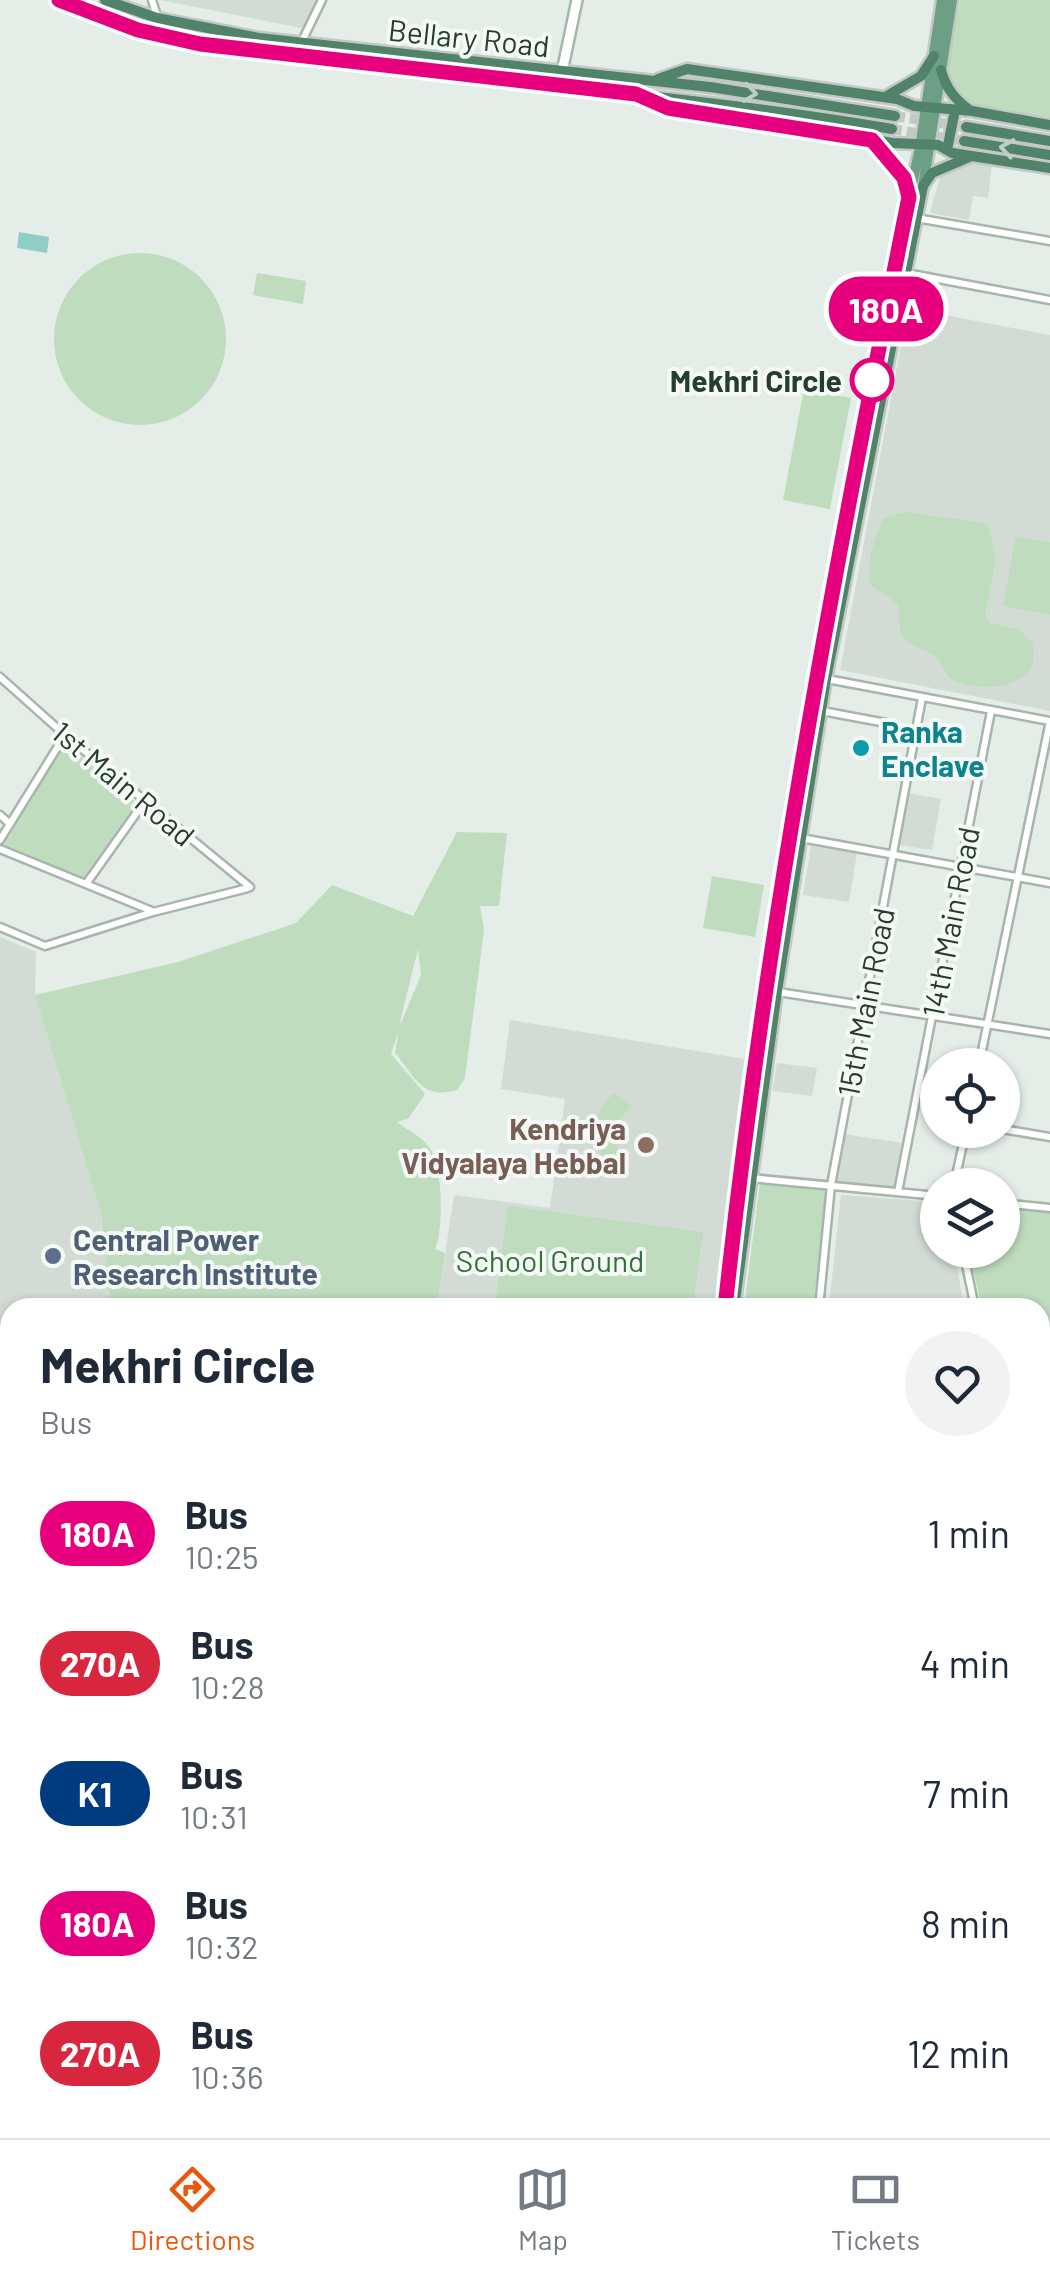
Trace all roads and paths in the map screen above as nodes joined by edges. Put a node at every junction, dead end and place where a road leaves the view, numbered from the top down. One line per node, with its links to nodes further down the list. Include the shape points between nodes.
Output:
1 (59, 0): 14 (highway, Bellary Road, via 138,30 200,44)
2 (105, 0): 8 (highway, Bellary Road)
3 (152, 0): 8 (street)
4 (322, 0): 9 (street)
5 (577, 0): 12 (main road)
6 (942, 0): 10 (main road)
7 (952, 0): 11 (main road)
8 (157, 18): 9 (highway, Bellary Road)
9 (301, 43): 12 (highway, Bellary Road)
10 (934, 56): 15 (highway, via 922,76); 16 (main road)
11 (942, 70): 16 (main road); 18 (highway, via 945,84)
12 (562, 72): 13 (highway, Bellary Road)
13 (654, 80): 15 (highway, via 687,69); 19 (highway, one-way to 19)
14 (636, 94): 22 (highway); 23 (highway, via 668,108)
15 (884, 97): 16 (highway)
16 (931, 108): 17 (highway); 26 (main road)
17 (955, 110): 18 (highway); 27 (highway)
18 (972, 112): 20 (highway)
19 (895, 116)
20 (1050, 125)
21 (966, 127): 25 (highway)
22 (892, 129)
23 (872, 140): 26 (highway); 32 (highway, via 904,178)
24 (964, 141): 28 (highway, one-way to 24)
25 (1050, 141)
26 (926, 142): 27 (highway); 31 (main road); 32 (main road)
27 (948, 150): 29 (highway)
28 (1050, 155)
29 (972, 156): 30 (highway); 31 (highway, via 932,173)
30 (1050, 168)
31 (923, 186): 33 (highway)
32 (909, 197): 73 (highway, via 814,684 752,1082)
33 (916, 218): 34 (street); 35 (highway)
34 (1050, 240)
35 (906, 274): 36 (street); 38 (highway)
36 (1050, 300)
37 (0, 676): 44 (street, 1st Main Road)
38 (826, 679): 39 (street); 40 (highway)
39 (922, 698): 41 (street); 51 (street, 15th Main Road)
40 (821, 711): 43 (street); 48 (highway)
41 (991, 711): 42 (street); 52 (street, 14th Main Road)
42 (1050, 721): 53 (street)
43 (886, 723)
44 (65, 734): 45 (street, 1st Main Road); 47 (street)
45 (145, 801): 55 (street); 56 (street, 1st Main Road, via 250,888)
46 (0, 815): 47 (street)
47 (10, 824): 49 (street)
48 (799, 838): 51 (street); 58 (highway)
49 (0, 840)
50 (0, 849): 55 (street)
51 (893, 854): 52 (street); 59 (street, 15th Main Road)
52 (961, 867): 53 (street); 60 (street, 14th Main Road)
53 (1018, 877): 54 (street); 61 (street)
54 (1050, 883)
55 (86, 884): 56 (street)
56 (153, 912): 57 (street, via 46,946)
57 (0, 927)
58 (777, 991): 59 (street); 66 (highway)
59 (865, 1005): 60 (street); 67 (street, 15th Main Road)
60 (932, 1016): 61 (street); 68 (street, 14th Main Road)
61 (987, 1024): 62 (street); 63 (street)
62 (1050, 1034)
63 (982, 1048)
64 (1020, 1132): 65 (street)
65 (1050, 1138)
66 (750, 1178): 67 (street); 74 (highway)
67 (831, 1186): 68 (street); 75 (street, 15th Main Road)
68 (898, 1192): 69 (street)
69 (920, 1194)
70 (1020, 1205): 71 (street)
71 (1050, 1208)
72 (967, 1268): 76 (street)
73 (726, 1298)
74 (735, 1298)
75 (819, 1298)
76 (973, 1298)

